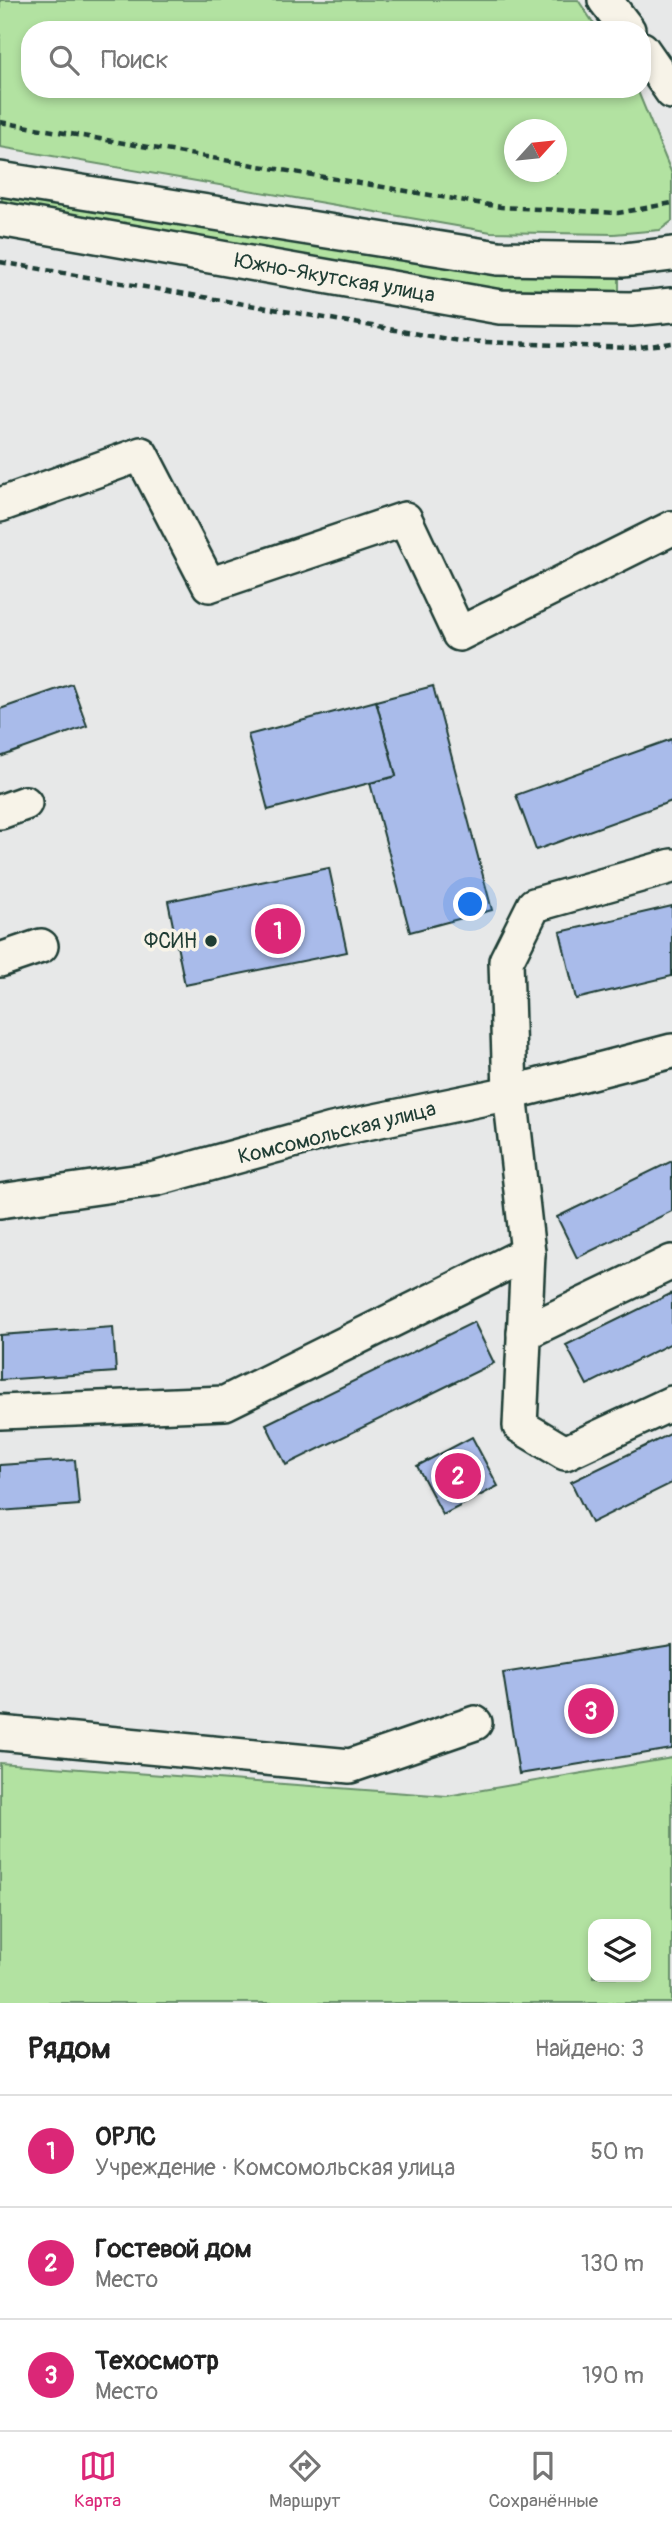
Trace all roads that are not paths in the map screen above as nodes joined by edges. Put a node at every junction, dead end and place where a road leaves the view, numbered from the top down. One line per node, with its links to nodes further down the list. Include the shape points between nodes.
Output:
1 (605, 0): 2 (street)
2 (621, 21)
3 (651, 62): 4 (street)
4 (672, 92)
5 (0, 179): 7 (street, Южно-Якутская улица, via 498,258 624,260)
6 (0, 219): 8 (street, Южно-Якутская улица, via 500,307 631,309)
7 (672, 254)
8 (672, 305)
9 (0, 505): 10 (street, via 141,454 209,585 405,519 459,634)
10 (672, 528)
11 (672, 866): 15 (street, via 534,905 506,961)
12 (41, 946): 13 (street)
13 (0, 960)
14 (672, 1051): 15 (street, Комсомольская улица)
15 (510, 1093): 16 (street, Комсомольская улица, via 332,1130 155,1179); 17 (street)
16 (0, 1201)
17 (528, 1253): 19 (street); 21 (street, via 225,1403)
18 (672, 1262): 19 (street)
19 (524, 1333): 20 (street, via 520,1426 565,1453)
20 (672, 1403)
21 (0, 1412)
22 (475, 1723): 23 (street, via 350,1766)
23 (0, 1733)

